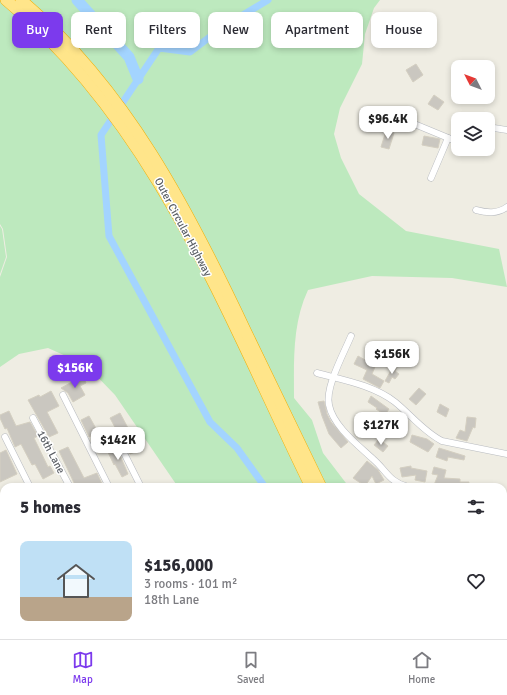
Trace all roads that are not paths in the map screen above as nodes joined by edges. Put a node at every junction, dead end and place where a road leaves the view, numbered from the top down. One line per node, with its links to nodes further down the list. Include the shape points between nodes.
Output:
1 (6, 0): 23 (highway, Outer Circular Highway, via 49,39 78,70 128,134 154,174 198,254)
2 (21, 0): 24 (highway, Outer Circular Highway, via 69,45 98,78 155,158 200,237)
3 (395, 116): 6 (street)
4 (495, 128): 5 (street)
5 (507, 130)
6 (448, 138): 7 (street); 8 (street)
7 (451, 139)
8 (431, 178)
9 (507, 207): 10 (street, via 501,212 487,213)
10 (476, 210)
11 (352, 336): 13 (street)
12 (317, 373): 13 (street)
13 (334, 378): 18 (street, via 368,388 394,401 433,437 442,442); 25 (street, via 330,388 329,405 334,417 346,434 376,461 391,480)
14 (63, 395): 21 (street)
15 (33, 418): 20 (street, 16th Lane)
16 (5, 437): 19 (street)
17 (120, 445): 22 (street)
18 (507, 454)
19 (28, 483)
20 (68, 483)
21 (108, 483)
22 (139, 483)
23 (309, 483)
24 (319, 483)
25 (398, 483)

